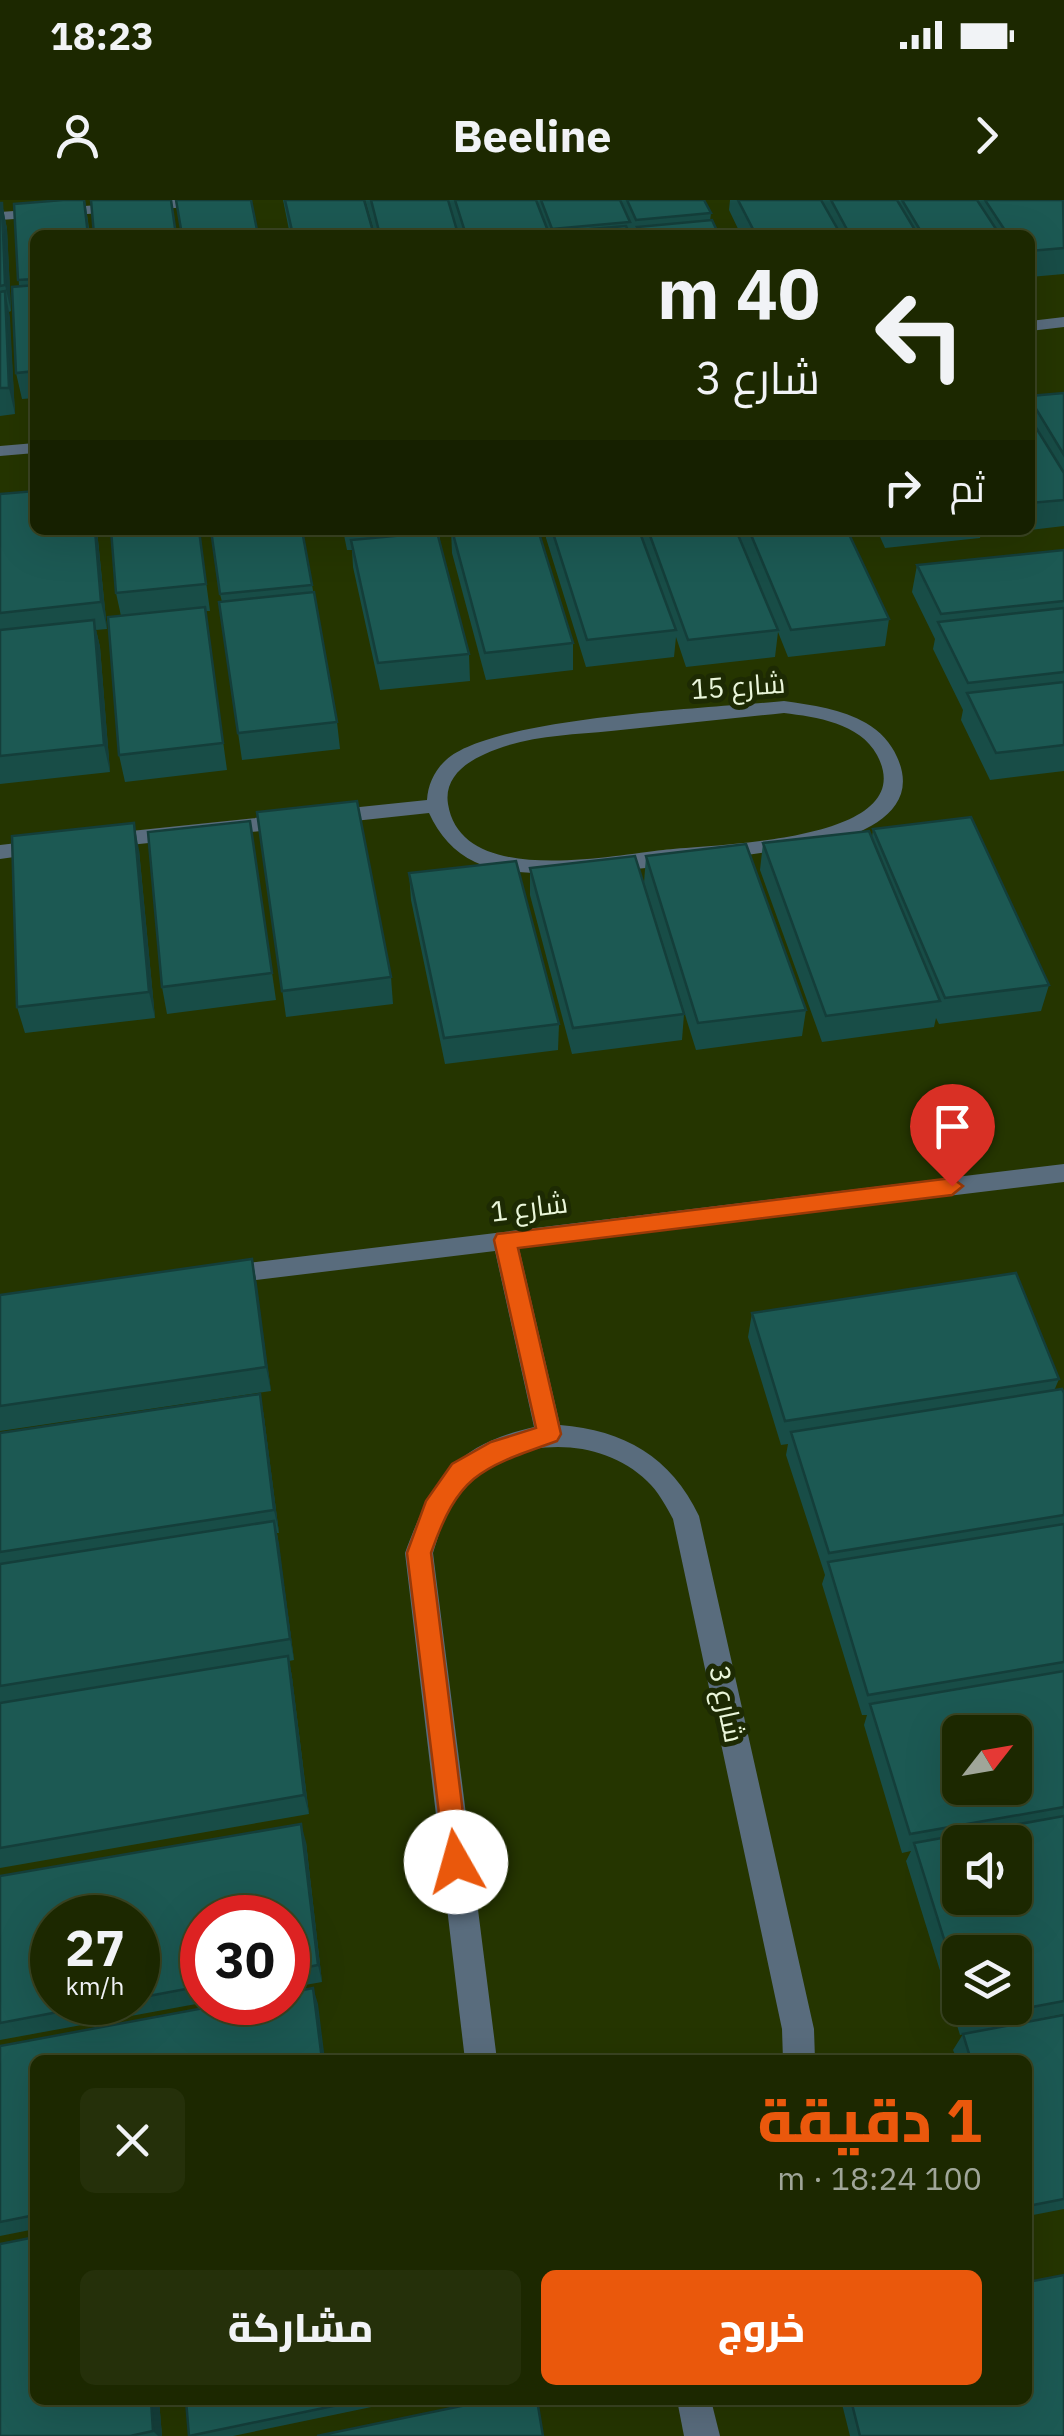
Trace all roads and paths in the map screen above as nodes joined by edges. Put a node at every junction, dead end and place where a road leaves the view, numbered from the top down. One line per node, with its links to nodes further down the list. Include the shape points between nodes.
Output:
1 (233, 200): 2 (street)
2 (0, 216)
3 (1064, 322): 4 (street)
4 (1035, 325)
5 (30, 448): 6 (street)
6 (0, 451)
7 (436, 806): 7 (street, شارع 15, via 446,831 470,852 504,864 562,868 826,837 886,805 896,784 889,758 871,735 844,719 784,707 522,735 450,764 437,784); 8 (street)
8 (0, 852)
9 (1064, 1173): 10 (street, شارع 1)
10 (505, 1240): 11 (street, شارع 1); 12 (street)
11 (194, 1277)
12 (549, 1434): 13 (street, شارع 3, via 500,1449 461,1472 434,1509 419,1553); 14 (street, شارع 3, via 590,1437 629,1452 658,1474 686,1516)
13 (480, 2055)
14 (799, 2055)
15 (695, 2405): 16 (street)
16 (702, 2436)

